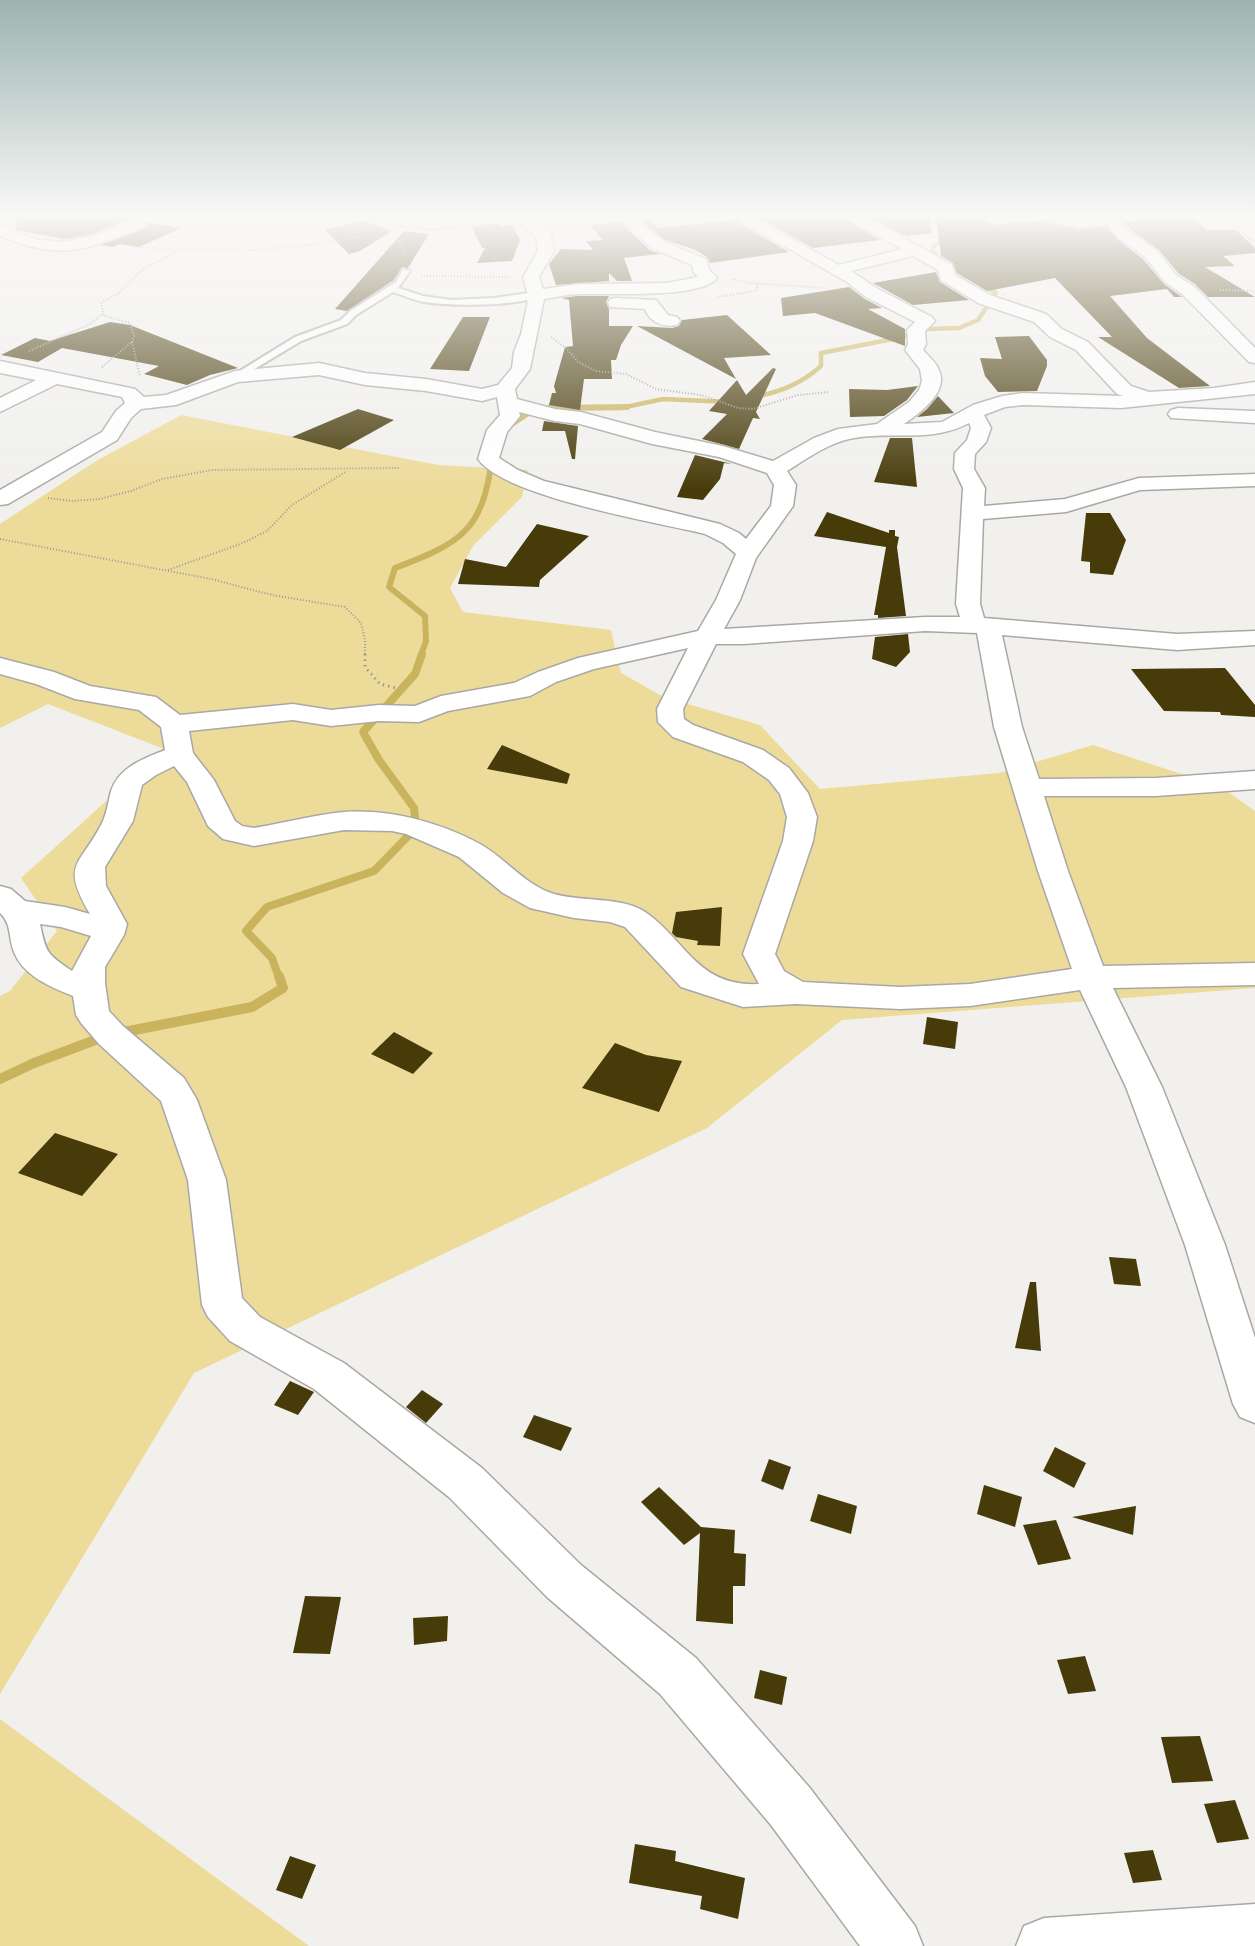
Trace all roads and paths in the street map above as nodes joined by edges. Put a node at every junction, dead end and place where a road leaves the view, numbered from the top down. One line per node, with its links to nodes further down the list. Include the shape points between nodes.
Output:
1 (103, 309): 8 (path)
2 (360, 309): 15 (lane, via 344,322 298,339)
3 (533, 309): 10 (street)
4 (654, 309): 9 (street, via 657,316)
5 (904, 309): 25 (street, via 926,321 916,330 914,350 931,371 932,381 927,394)
6 (1013, 309): 21 (street, via 1040,318 1056,333 1082,346 1124,390)
7 (1207, 309): 13 (street)
8 (104, 313): 11 (path, via 106,317 130,323); 12 (path, via 90,324)
9 (671, 321)
10 (531, 327): 18 (path, via 557,340 578,362 596,371 626,374 649,387 701,395 726,406 753,409 798,395); 19 (street, via 521,369)
11 (132, 342): 16 (path, via 106,365); 20 (path, via 140,374)
12 (24, 353)
13 (1255, 358)
14 (0, 367): 16 (street)
15 (235, 377): 19 (street, via 319,369 365,379); 20 (street, via 169,401)
16 (63, 380): 20 (street, via 128,393); 22 (street)
17 (1255, 388): 21 (street)
18 (829, 392)
19 (506, 396): 27 (street, via 555,415 723,452); 33 (street, via 510,416 497,430 488,455 505,472 554,492 712,529 731,537)
20 (134, 400): 30 (street, via 110,436)
21 (1142, 400): 23 (street, via 1023,399); 24 (street, via 1144,408 1165,413)
22 (0, 406)
23 (973, 413): 25 (street, via 947,427 919,431); 31 (street, via 981,428 976,442 965,453 964,469 975,488)
24 (1255, 417)
25 (882, 429): 27 (street, via 845,433)
26 (399, 468): 28 (path)
27 (775, 469): 33 (street, via 785,485 782,506)
28 (349, 470): 30 (path, via 212,471 162,479 116,496 86,501); 34 (path, via 319,486 284,511 276,524 252,539)
29 (1255, 480): 31 (street, via 1139,484 1066,505)
30 (3, 497)
31 (972, 513): 35 (street, via 968,604)
32 (0, 539): 34 (path)
33 (748, 553): 36 (street)
34 (167, 571): 39 (path, via 345,607 361,623 364,667 373,678 400,689)
35 (981, 626): 36 (street, via 925,624); 37 (street, via 1177,642); 42 (street)
36 (708, 636): 39 (street, via 609,657 547,677 521,690 452,702); 48 (street, via 670,709 671,722 684,731 753,756 780,774 794,793 802,817 798,841 759,954 772,978)
37 (1253, 644)
38 (0, 666): 40 (street, via 84,693 147,703)
39 (431, 710): 40 (street, via 347,718 269,714)
40 (177, 739): 44 (street, via 129,782 119,819 92,862 90,887 111,924); 48 (street, via 223,826 233,833 254,837 344,821 392,822 416,828 470,850 514,886 541,901 614,912 636,920 693,979 743,996)
41 (1255, 780): 42 (street, via 1156,787)
42 (1027, 788): 46 (street)
43 (9, 903): 44 (street); 47 (street, via 23,916 30,952 43,967 61,979)
44 (109, 931): 47 (street, via 89,967)
45 (1255, 974): 46 (street)
46 (1090, 977): 48 (street, via 970,995 900,998); 49 (street, via 1149,1097 1205,1245)
47 (89, 989): 51 (street, via 93,1015 171,1087 189,1122 207,1180 222,1305 245,1329 329,1376 466,1483 564,1581 678,1676 790,1806)
48 (796, 993)
49 (1255, 1404)
50 (1255, 1932): 52 (street)
51 (895, 1946)
52 (1044, 1946)

